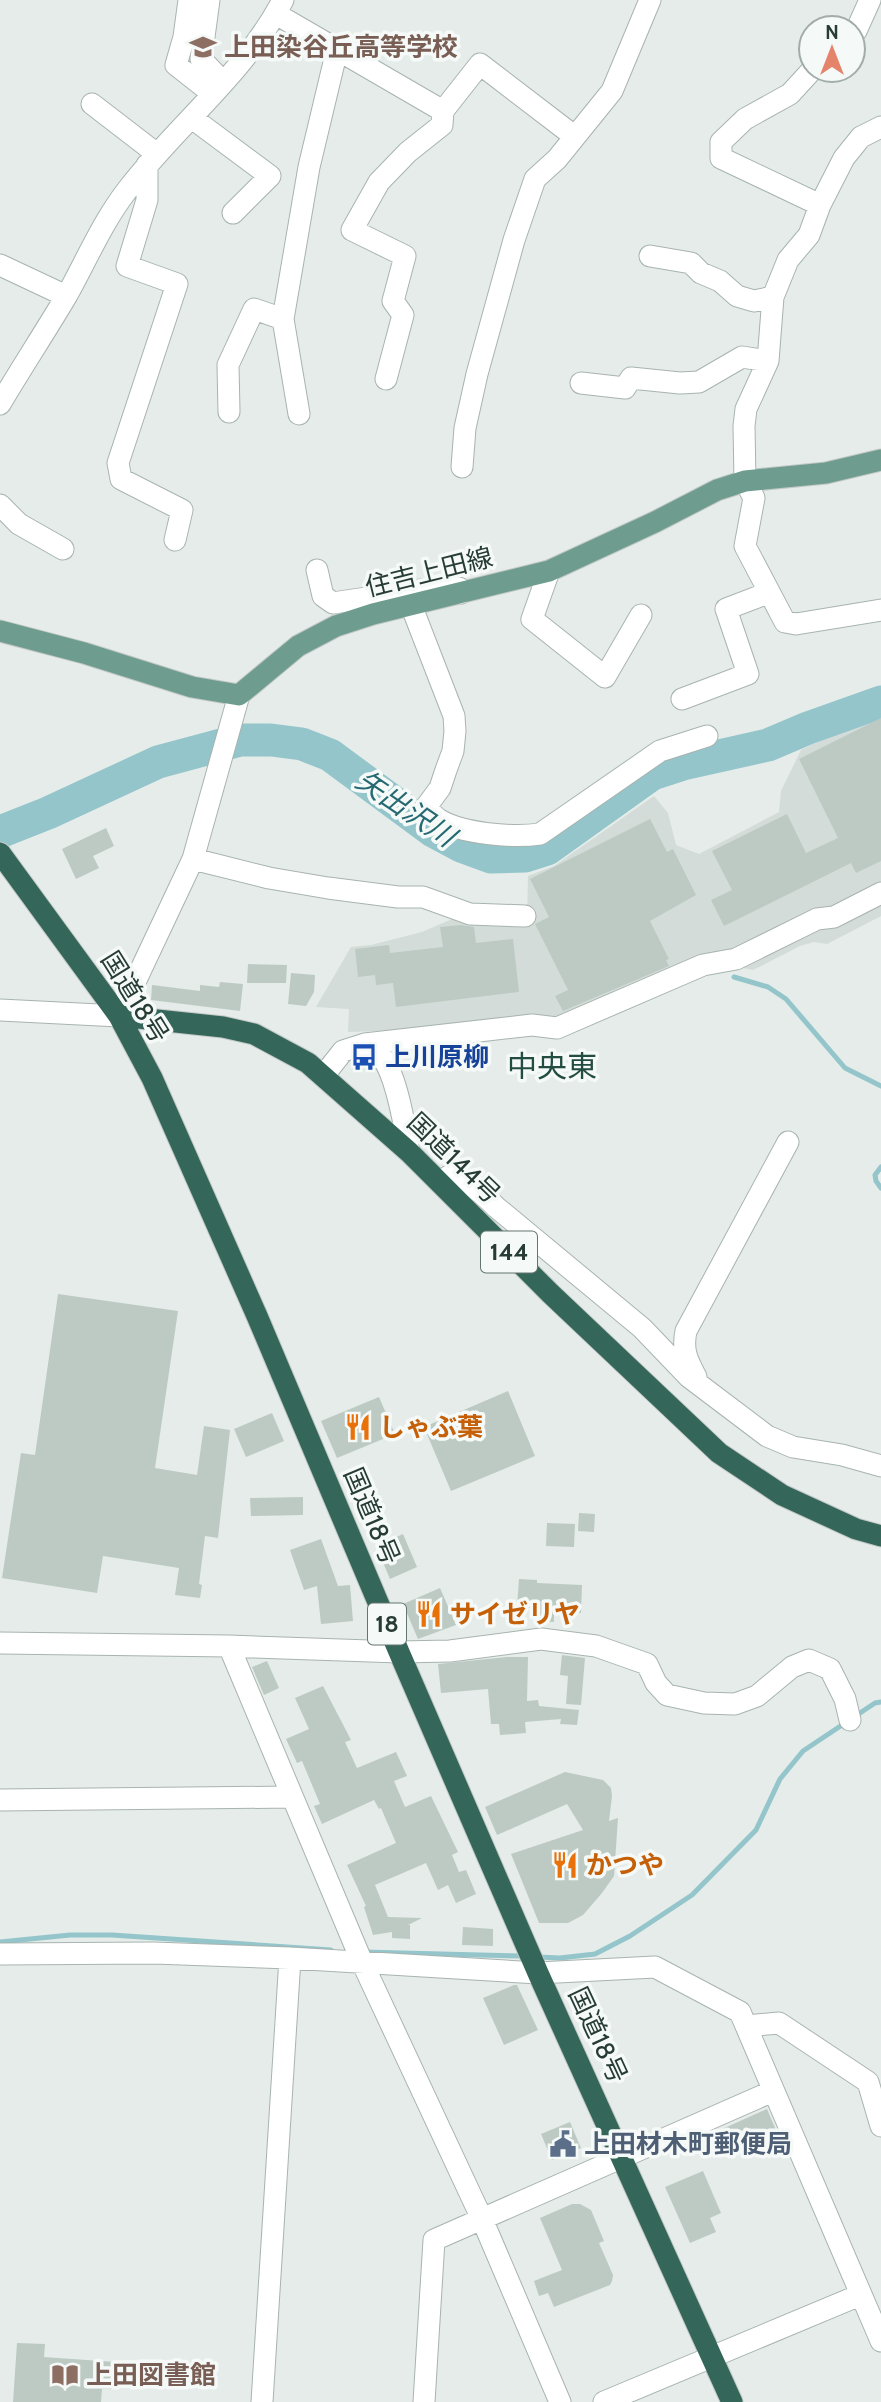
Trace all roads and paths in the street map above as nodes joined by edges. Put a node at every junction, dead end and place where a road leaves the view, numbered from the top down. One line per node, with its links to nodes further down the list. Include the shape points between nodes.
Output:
1 (188, 0): 7 (street, via 176,65)
2 (209, 0): 7 (street, via 201,59 218,77)
3 (650, 0): 12 (street, via 612,91)
4 (280, 7): 5 (street); 7 (street, via 257,44)
5 (337, 50): 9 (street); 20 (street, via 309,167)
6 (799, 84): 14 (street, via 745,119 721,142 721,158)
7 (220, 87): 10 (street)
8 (92, 104): 13 (street)
9 (443, 111): 12 (street, via 480,64); 22 (street, via 442,125 380,182 352,230 405,256 393,301 403,315)
10 (192, 118): 13 (street); 15 (street, via 270,176)
11 (880, 129): 14 (street, via 861,137 844,158)
12 (574, 136): 28 (street, via 535,179 517,230 477,374)
13 (152, 159): 18 (street, via 104,224); 31 (street, via 147,200 127,266 177,285 118,463 121,479 181,510)
14 (820, 205): 19 (street, via 809,235 788,260)
15 (233, 213)
16 (650, 256): 19 (street, via 691,263 737,296 754,301)
17 (0, 265): 18 (street)
18 (66, 296): 24 (street)
19 (773, 297): 21 (street)
20 (283, 319): 25 (street, via 254,309 228,365); 26 (street)
21 (768, 361): 23 (street, via 742,357 699,382 631,378 625,388); 29 (street, via 746,409)
22 (386, 379)
23 (581, 383)
24 (0, 404)
25 (229, 412)
26 (299, 414)
27 (881, 460): 29 (main road, 住吉上田線, via 826,473)
28 (462, 467)
29 (745, 481): 34 (main road, 住吉上田線, via 717,489); 36 (street, via 754,498 745,546)
30 (0, 505): 32 (street, via 19,524)
31 (175, 540)
32 (63, 550)
33 (317, 570): 37 (street, via 327,601)
34 (549, 571): 35 (main road, 住吉上田線); 40 (street, via 532,619 605,677)
35 (461, 593): 37 (street, via 459,588 447,586); 38 (main road, 住吉上田線)
36 (768, 593): 39 (street, via 785,622 796,624); 43 (street, via 726,609 748,674)
37 (353, 600): 38 (street)
38 (402, 607): 42 (main road, 住吉上田線, via 317,635); 44 (street, via 454,716 453,751 440,788 426,807 452,825 540,834 660,751)
39 (881, 610)
40 (641, 615)
41 (0, 631): 42 (main road, via 192,687)
42 (239, 695): 46 (street)
43 (682, 699)
44 (707, 736)
45 (5, 859): 50 (highway, 国道18号 / 18)
46 (193, 859): 48 (street, via 328,888 423,897 460,912); 50 (street)
47 (881, 893): 51 (street, via 736,959 703,965 557,1028 532,1025)
48 (525, 916)
49 (0, 1010): 50 (street)
50 (119, 1016): 52 (highway, 国道144号 / 144, via 254,1034); 61 (highway, 国道18号 / 18, via 152,1078 257,1315)
51 (365, 1044): 52 (street, via 343,1051); 54 (street, via 387,1064)
52 (324, 1074): 54 (highway, 国道144号 / 144)
53 (788, 1142): 56 (street, via 686,1331 685,1355)
54 (409, 1152): 55 (highway, 国道144号 / 144)
55 (440, 1182): 56 (street, via 449,1175 480,1190 642,1328); 58 (highway, 国道144号 / 144, via 719,1453 782,1495)
56 (699, 1385): 57 (street, via 767,1436 793,1447)
57 (881, 1465)
58 (881, 1536)
59 (0, 1643): 60 (street)
60 (229, 1646): 61 (street); 63 (street)
61 (399, 1652): 62 (street, via 450,1651 541,1639 596,1646 647,1664 667,1695 735,1704 757,1696 792,1667 809,1660 830,1669); 68 (highway, 国道18号 / 18)
62 (850, 1720)
63 (291, 1797): 64 (street); 67 (street)
64 (0, 1800)
65 (0, 1954): 66 (street)
66 (290, 1958): 67 (street); 77 (street)
67 (362, 1962): 68 (street); 73 (street)
68 (538, 1973): 69 (street, via 655,1966 740,2012); 72 (highway, 国道18号 / 18)
69 (746, 2026): 70 (street); 71 (street, via 779,2022 868,2082)
70 (774, 2091): 72 (street); 74 (street)
71 (881, 2126)
72 (623, 2157): 73 (street); 76 (highway, 国道18号 / 18)
73 (482, 2219): 78 (street, via 434,2241); 79 (street)
74 (870, 2305): 75 (street); 76 (street)
75 (881, 2341)
76 (712, 2357): 80 (street); 81 (highway, 国道18号 / 18)
77 (262, 2402)
78 (424, 2402)
79 (561, 2402)
80 (604, 2402)
81 (732, 2402)

